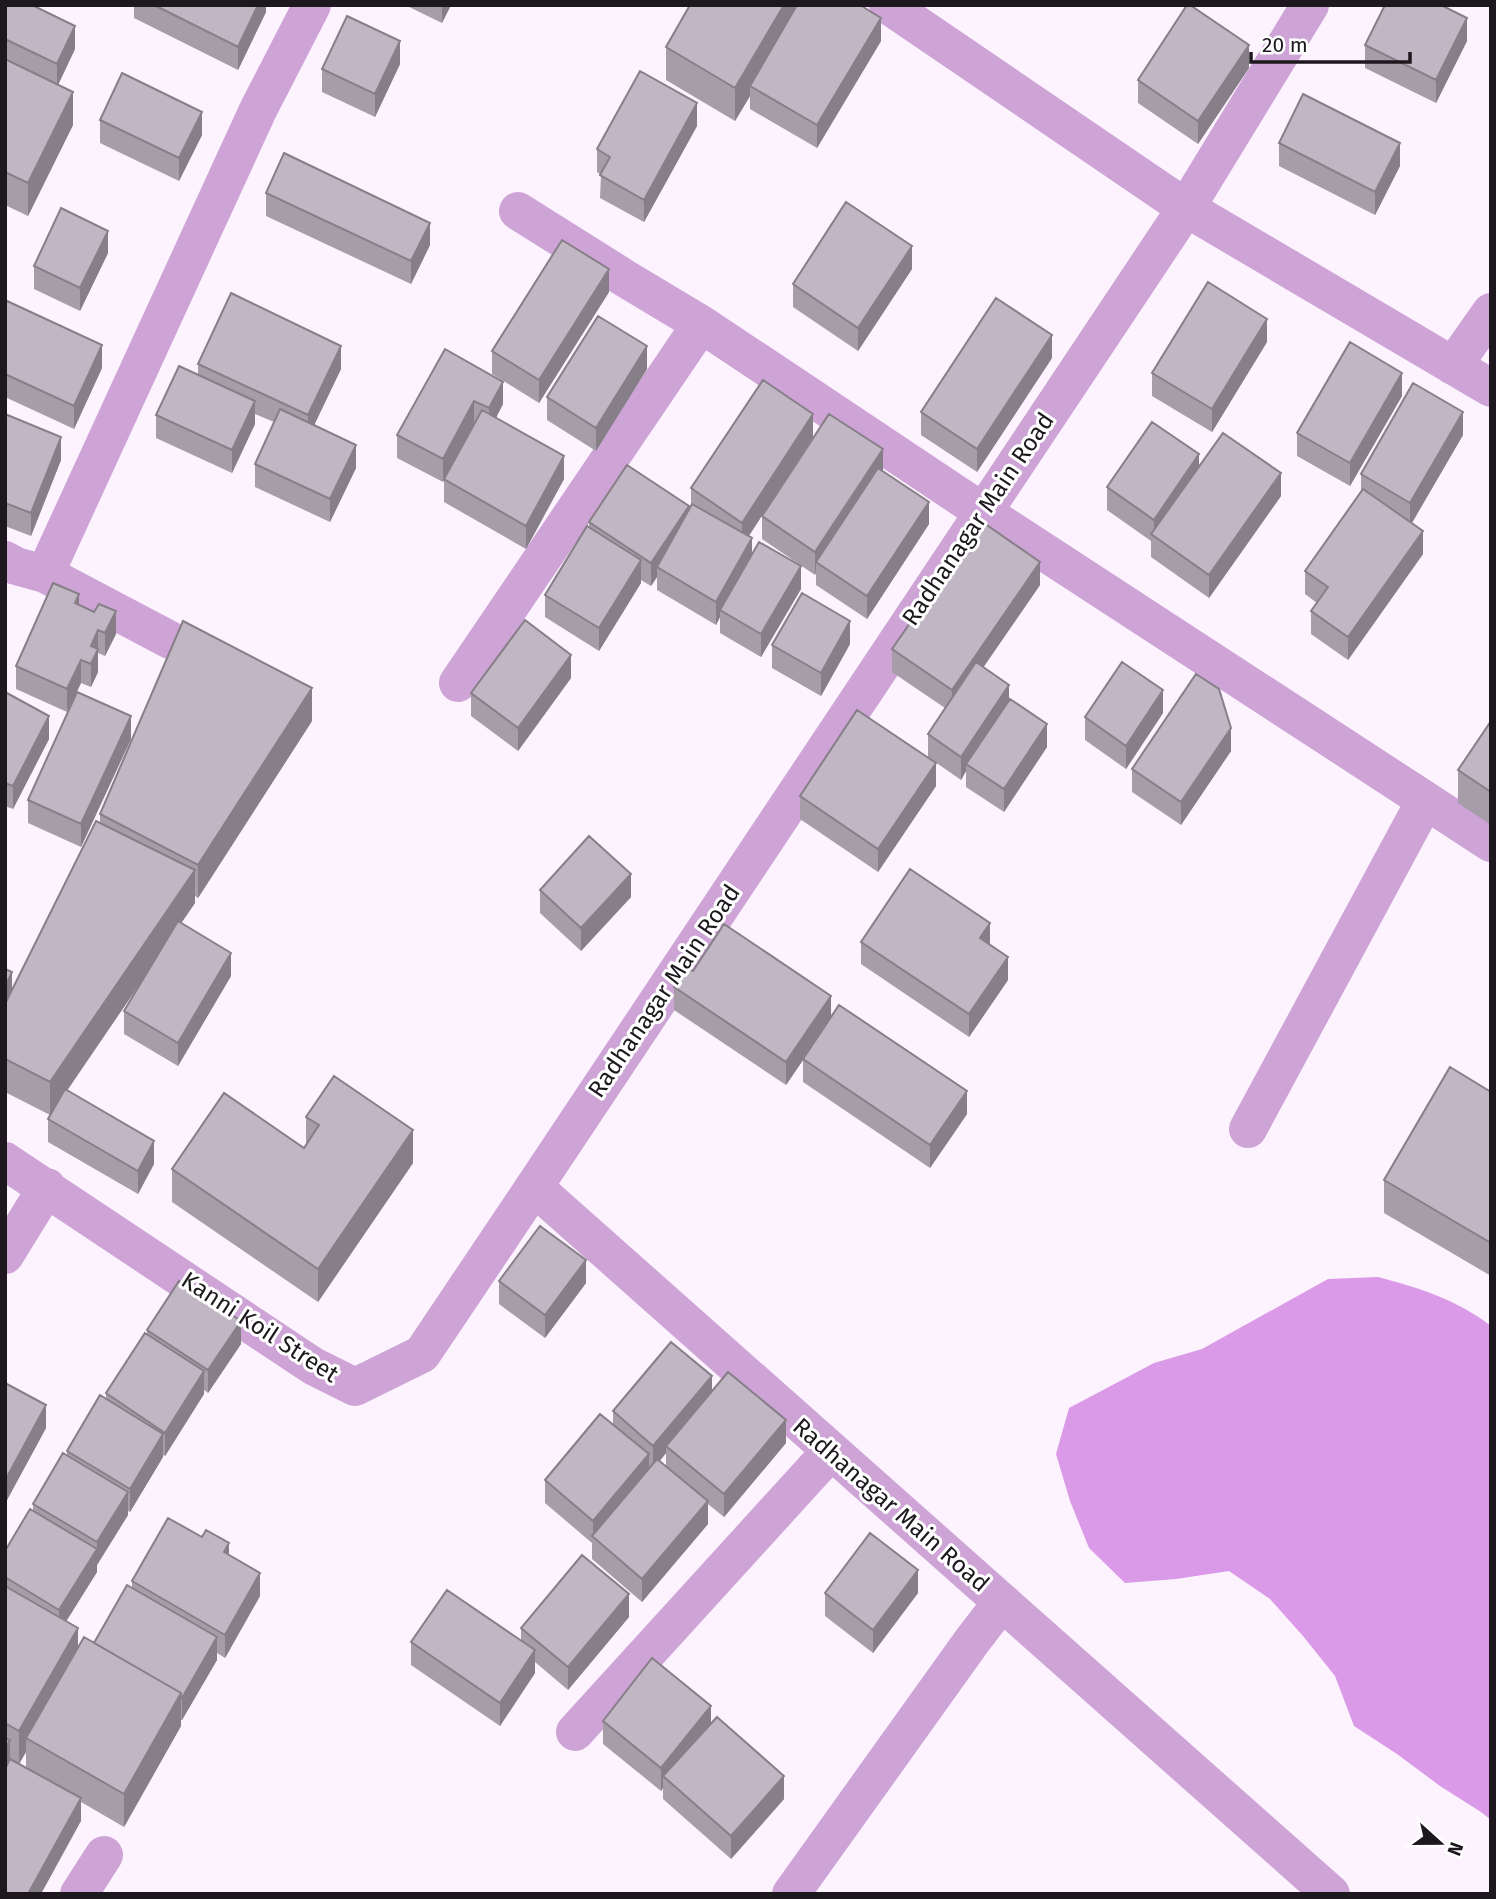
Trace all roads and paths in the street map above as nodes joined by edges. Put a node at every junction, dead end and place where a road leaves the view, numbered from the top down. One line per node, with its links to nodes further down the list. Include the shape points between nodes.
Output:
1 (312, 5): 12 (street, via 258,110)
2 (888, 5): 4 (street)
3 (1310, 5): 4 (street, Radhanagar Main Road)
4 (1186, 208): 8 (street); 10 (street, Radhanagar Main Road)
5 (518, 211): 7 (street)
6 (1491, 312): 8 (street)
7 (701, 324): 10 (street); 14 (street)
8 (1453, 366): 9 (street)
9 (1491, 388)
10 (983, 512): 15 (street); 19 (street, Radhanagar Main Road)
11 (5, 560): 12 (street)
12 (45, 574): 13 (street)
13 (170, 640)
14 (458, 683)
15 (1425, 802): 16 (street); 17 (street)
16 (1491, 843)
17 (1248, 1129)
18 (5, 1161): 20 (street, Kanni Koil Street)
19 (534, 1187): 20 (street, Kanni Koil Street, via 422,1354 355,1387 313,1366); 22 (street, Radhanagar Main Road)
20 (47, 1188): 21 (street)
21 (5, 1255)
22 (831, 1451): 23 (street, Radhanagar Main Road); 24 (street)
23 (1002, 1602): 27 (street); 28 (street, Radhanagar Main Road)
24 (575, 1732)
25 (104, 1855): 26 (street)
26 (79, 1894)
27 (791, 1894)
28 (1331, 1894)

